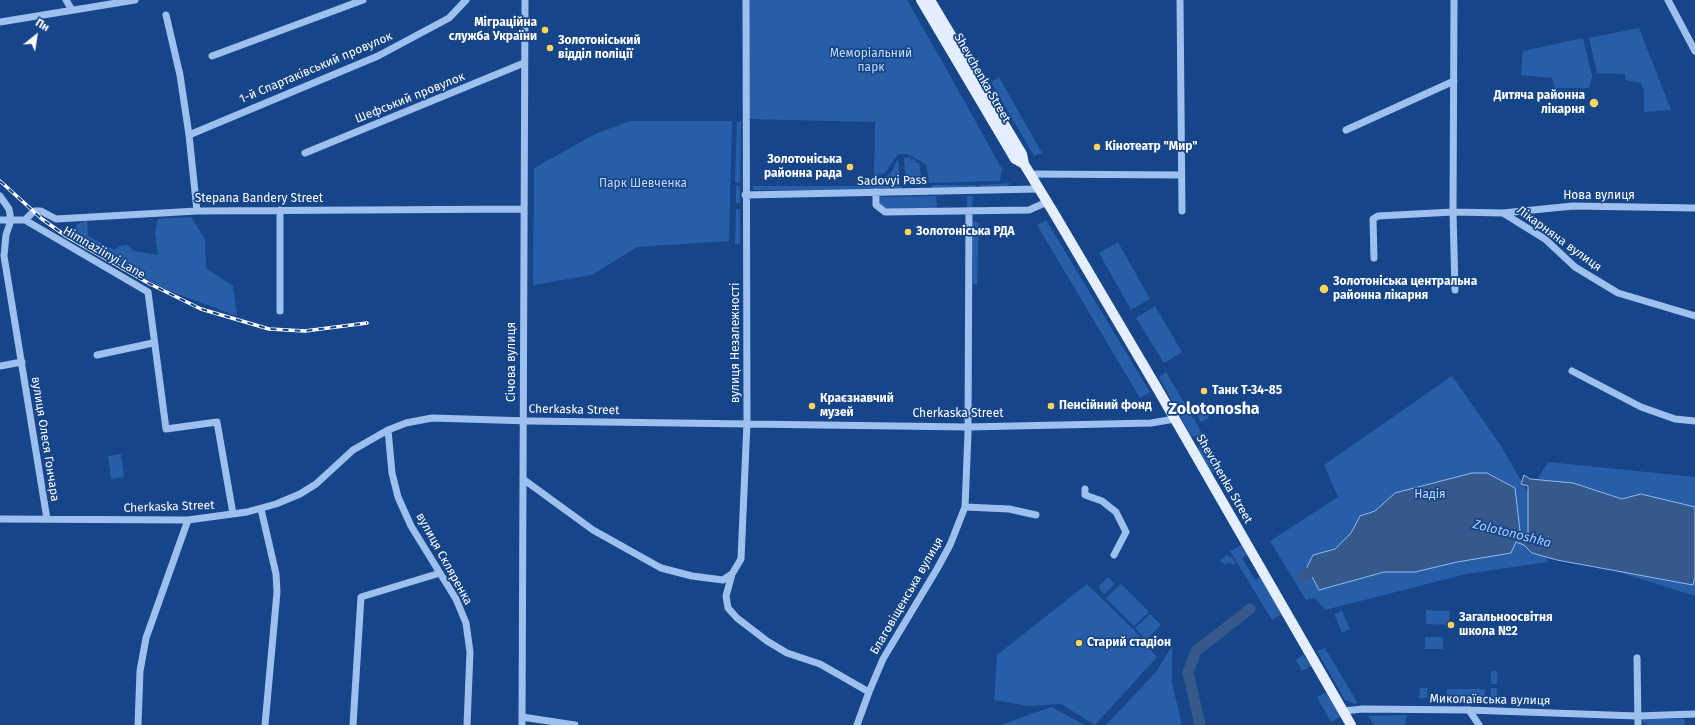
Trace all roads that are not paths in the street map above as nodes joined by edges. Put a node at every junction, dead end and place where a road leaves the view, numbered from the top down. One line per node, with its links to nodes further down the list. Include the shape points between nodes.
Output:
1 (66, 0): 12 (street)
2 (135, 0): 12 (street)
3 (363, 0): 16 (street)
4 (466, 0): 20 (street, 1-й Спартаківський провулок, via 449,18 378,56)
5 (525, 0): 17 (street, Січова вулиця)
6 (746, 0): 27 (street, вулиця Незалежності)
7 (921, 0): 22 (main road, Shevchenka Street, via 1015,159)
8 (930, 0): 22 (main road, Shevchenka Street, via 1022,154)
9 (1180, 0): 24 (street)
10 (1454, 0): 18 (street)
11 (1671, 1): 15 (street)
12 (72, 10): 14 (street)
13 (166, 15): 20 (street, via 180,75)
14 (0, 22)
15 (1695, 51)
16 (212, 56)
17 (524, 63): 21 (street, Шефський провулок); 30 (street, Січова вулиця)
18 (1454, 81): 19 (street); 36 (street)
19 (1346, 130)
20 (189, 135): 32 (street)
21 (305, 153)
22 (1024, 164): 23 (main road, Shevchenka Street)
23 (1029, 174): 24 (street); 25 (main road, Shevchenka Street)
24 (1181, 175): 34 (street)
25 (1039, 189): 26 (street, Sadovyi Pass); 29 (main road, Shevchenka Street)
26 (876, 192): 27 (street, Sadovyi Pass); 35 (street, via 876,205 885,212)
27 (745, 195): 53 (street, вулиця Незалежності)
28 (0, 196): 39 (street, via 10,209)
29 (1047, 202): 35 (street, via 1029,210); 50 (main road, Shevchenka Street)
30 (524, 208): 33 (street, Stepana Bandery Street); 51 (street, Січова вулиця)
31 (1695, 208): 37 (street, Нова вулиця, via 1573,206)
32 (197, 210): 33 (street, Stepana Bandery Street); 40 (street, Stepana Bandery Street, via 56,218 41,211 34,211)
33 (280, 210): 43 (street)
34 (1182, 210)
35 (969, 211): 54 (street, Благовіщенська вулиця)
36 (1453, 212): 37 (street, Лікарняна вулиця); 41 (street, Лікарняна вулиця, via 1378,216 1373,219); 42 (street)
37 (1503, 213): 44 (street, Лікарняна вулиця, via 1545,239 1575,267 1618,292)
38 (0, 220): 39 (street, Stepana Bandery Street)
39 (12, 220): 40 (street, Stepana Bandery Street); 47 (street, вулиця Олеся Гончара, via 6,235 4,256)
40 (25, 220): 45 (street, Himnaziinyi Lane, via 148,292)
41 (1374, 258)
42 (1455, 290)
43 (280, 311)
44 (1695, 316)
45 (153, 343): 46 (street); 60 (street, Himnaziinyi Lane, via 166,429 217,422)
46 (98, 355)
47 (22, 362): 48 (street, вулиця Олеся Гончара); 63 (street, вулиця Олеся Гончара)
48 (0, 366)
49 (1572, 371): 52 (street, via 1641,407 1675,419)
50 (1175, 419): 54 (street, Cherkaska Street, via 1151,423); 71 (main road, Shevchenka Street)
51 (523, 421): 53 (street, Cherkaska Street); 55 (street, Cherkaska Street, via 432,418 406,423); 56 (street, Січова вулиця)
52 (1695, 421)
53 (747, 423): 54 (street, Cherkaska Street); 67 (street, вулиця Незалежності, via 741,559)
54 (968, 427): 58 (street, Благовіщенська вулиця)
55 (388, 430): 59 (street, Cherkaska Street, via 353,450 316,484 300,494); 66 (street, вулиця Скляренка, via 392,474 398,497 411,526)
56 (523, 479): 67 (street, via 593,530 661,568 723,580); 74 (street, Січова вулиця)
57 (1085, 489): 65 (street, via 1085,495 1102,501 1116,512 1126,532)
58 (966, 507): 61 (street, via 1009,509); 69 (street, Благовіщенська вулиця, via 950,545 883,659)
59 (261, 508): 60 (street, Cherkaska Street); 76 (street, via 276,574 277,592)
60 (233, 514): 64 (street, Cherkaska Street)
61 (1036, 515)
62 (0, 519): 63 (street, Cherkaska Street)
63 (47, 519): 64 (street, Cherkaska Street)
64 (188, 520): 75 (street, via 146,638 140,671)
65 (1114, 555)
66 (440, 573): 77 (street, via 361,597); 78 (street, вулиця Скляренка, via 456,599 466,623 470,652)
67 (732, 574): 69 (street, вулиця Незалежності, via 726,596 728,608 737,618 787,653 820,664)
68 (1637, 658): 73 (street)
69 (869, 692): 81 (street, Благовіщенська вулиця)
70 (1469, 710): 71 (street, Миколаївська вулиця); 73 (street, Миколаївська вулиця); 83 (street)
71 (1343, 711): 82 (main road, Shevchenka Street)
72 (1695, 714): 73 (street, Миколаївська вулиця)
73 (1638, 716): 84 (street)
74 (522, 717): 79 (street, Січова вулиця); 80 (street)
75 (138, 725)
76 (265, 725)
77 (354, 725)
78 (467, 725)
79 (522, 725)
80 (575, 725)
81 (857, 725)
82 (1351, 725)
83 (1479, 725)
84 (1638, 725)

